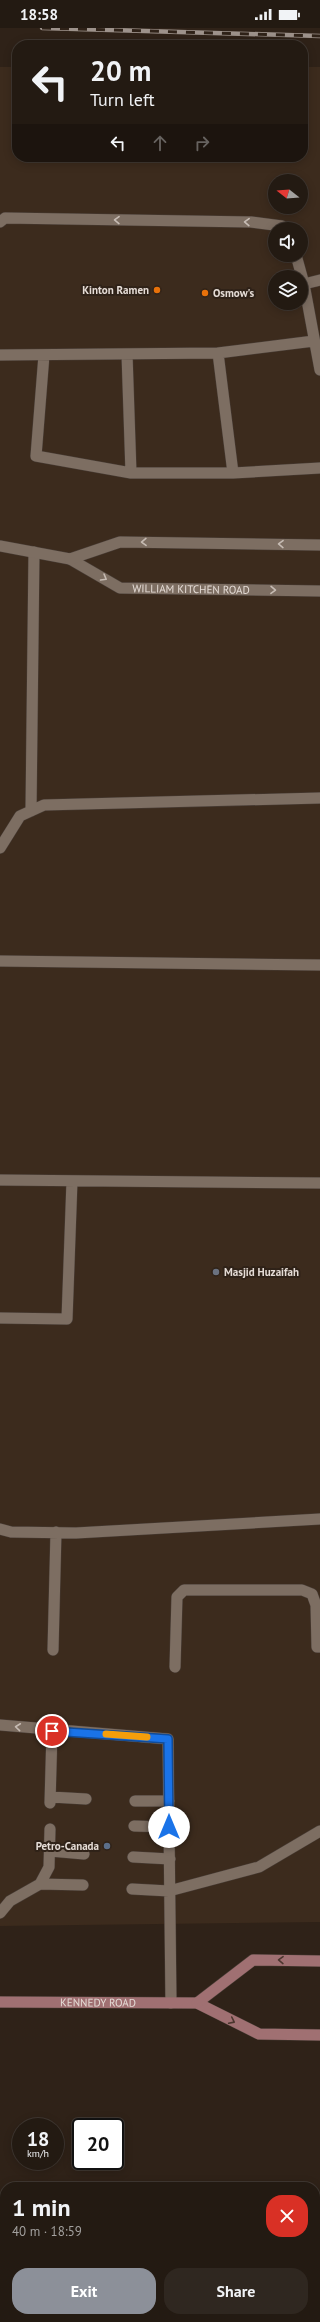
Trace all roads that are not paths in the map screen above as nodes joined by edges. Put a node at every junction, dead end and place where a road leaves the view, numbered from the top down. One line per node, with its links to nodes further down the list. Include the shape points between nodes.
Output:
1 (0, 222): 2 (street, one-way to 1, via 5,218)
2 (268, 224)
3 (320, 280): 4 (street)
4 (308, 283)
5 (308, 307): 6 (street)
6 (314, 341): 7 (street); 11 (street)
7 (218, 352): 8 (street); 14 (street)
8 (127, 354): 10 (street); 13 (street)
9 (0, 355): 10 (street)
10 (44, 355): 13 (street, via 36,456)
11 (320, 370)
12 (320, 468): 14 (street)
13 (131, 473): 14 (street)
14 (233, 473)
15 (320, 545): 18 (street, WILLIAM KITCHEN ROAD, one-way to 18, via 120,542)
16 (0, 546): 17 (street, WILLIAM KITCHEN ROAD)
17 (34, 552): 18 (street, WILLIAM KITCHEN ROAD); 21 (street)
18 (70, 559): 19 (street, WILLIAM KITCHEN ROAD, one-way to 19, via 120,588)
19 (320, 591)
20 (320, 798): 21 (street, via 44,805)
21 (31, 811): 22 (street, via 20,816)
22 (0, 848)
23 (0, 961): 24 (street)
24 (320, 965)
25 (0, 1180): 26 (street)
26 (72, 1181): 27 (street); 28 (street, via 67,1319)
27 (320, 1183)
28 (0, 1318)
29 (320, 1519): 31 (street)
30 (0, 1530): 31 (street)
31 (56, 1532): 33 (street)
32 (320, 1647): 34 (street, via 317,1647 316,1606 312,1594 302,1590 184,1590 177,1597)
33 (53, 1650)
34 (175, 1667)
35 (0, 1726): 36 (street, one-way to 35)
36 (52, 1731): 37 (street, via 51,1800); 39 (street, via 168,1739)
37 (86, 1799)
38 (135, 1801): 39 (street)
39 (169, 1801): 41 (street)
40 (134, 1826): 41 (street)
41 (169, 1827): 47 (street)
42 (50, 1829): 44 (street)
43 (320, 1831): 51 (street, via 259,1867)
44 (50, 1852): 45 (street); 48 (street, via 49,1867)
45 (84, 1854)
46 (133, 1857): 47 (street)
47 (170, 1859): 51 (street)
48 (40, 1884): 49 (street); 52 (street, via 10,1901)
49 (83, 1885)
50 (132, 1889): 51 (street)
51 (169, 1891): 55 (street)
52 (0, 1914)
53 (320, 1961): 56 (main road, one-way to 56, via 253,1960)
54 (0, 2002): 55 (main road, KENNEDY ROAD)
55 (171, 2003): 56 (main road, KENNEDY ROAD)
56 (197, 2003): 57 (main road, KENNEDY ROAD, one-way to 57, via 259,2034)
57 (320, 2035)

